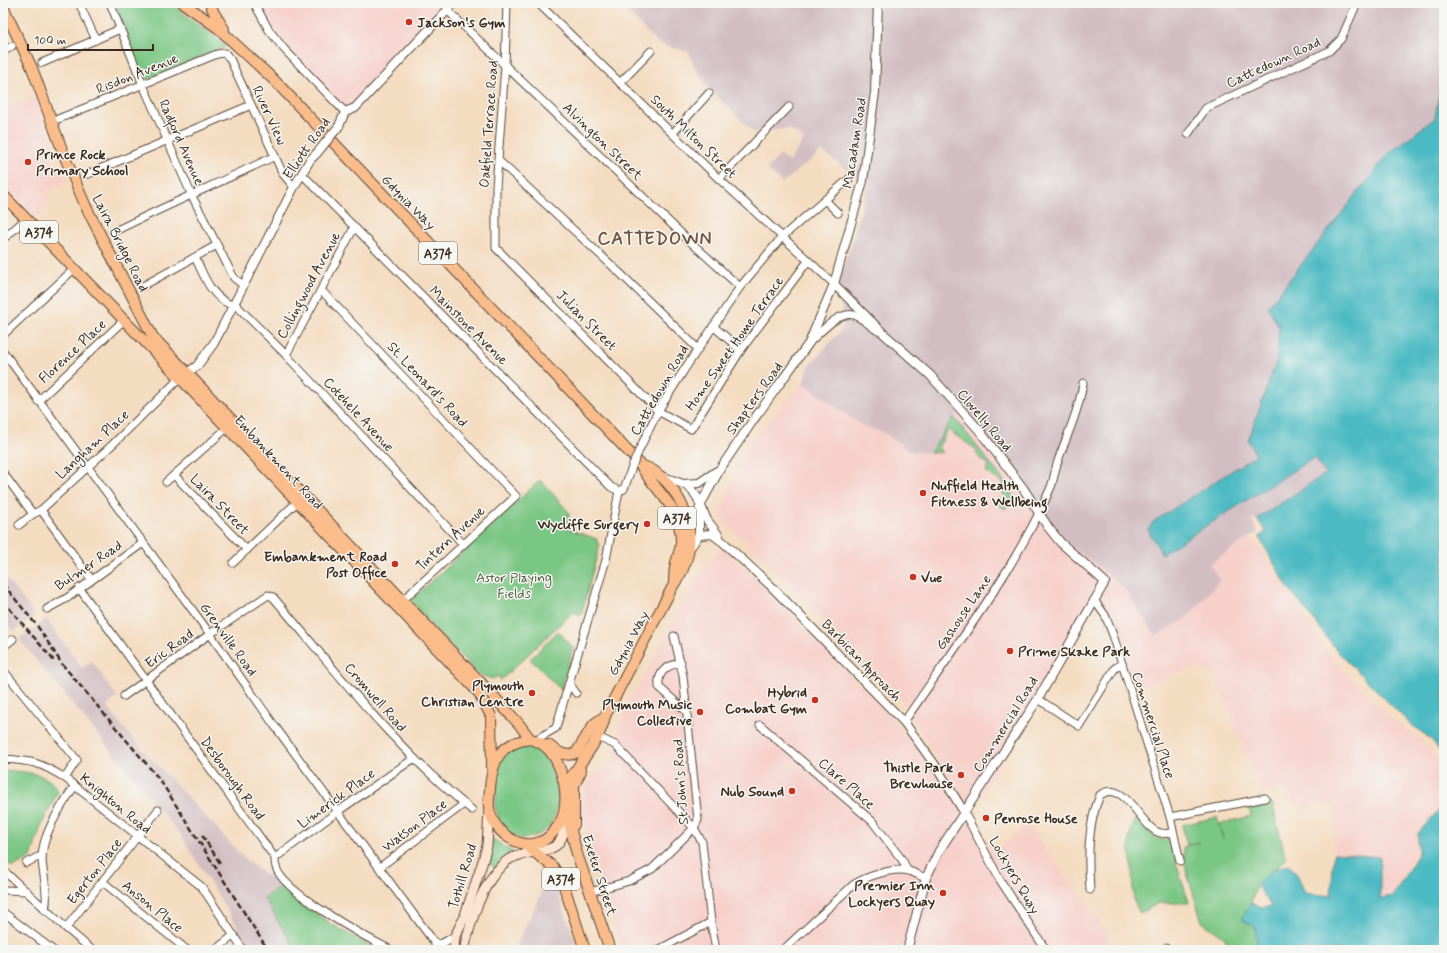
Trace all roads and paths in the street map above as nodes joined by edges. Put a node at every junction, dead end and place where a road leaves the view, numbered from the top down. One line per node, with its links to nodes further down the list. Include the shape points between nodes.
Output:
1 (8, 3): 14 (main road, Laira Bridge Road)
2 (110, 3): 15 (street, Radford Avenue)
3 (183, 3): 17 (main road, Gdynia Way / A374)
4 (210, 3): 17 (main road, via 222,27)
5 (254, 3): 29 (street, via 269,30 284,49)
6 (454, 3): 13 (street, Elliott Road)
7 (508, 3): 23 (street, Oakfield Terrace Road)
8 (538, 3): 24 (street, South Milton Street)
9 (878, 3): 55 (street, Macadam Road, via 875,92 863,181)
10 (1357, 3): 32 (street, Cattedown Road, via 1341,38 1329,51 1206,108)
11 (80, 5): 16 (street)
12 (3, 6): 14 (main road, Laira Bridge Road)
13 (448, 11): 23 (street, Alvington Street); 29 (street, Elliott Road, via 355,108)
14 (13, 25): 65 (main road, Laira Bridge Road, via 86,207)
15 (120, 29): 16 (street); 25 (street, Radford Avenue)
16 (96, 40): 22 (street)
17 (235, 43): 77 (main road, Gdynia Way / A374, via 273,79)
18 (12, 46): 20 (street)
19 (651, 51): 24 (street)
20 (3, 52)
21 (225, 53): 25 (street, Risdon Avenue); 27 (street, River View)
22 (42, 63)
23 (505, 66): 35 (street, Oakfield Terrace Road); 58 (street, Alvington Street)
24 (620, 83): 31 (street, South Milton Street)
25 (143, 85): 30 (street, Risdon Avenue); 33 (street, Radford Avenue)
26 (709, 93): 31 (street)
27 (251, 105): 33 (street); 34 (street, River View)
28 (789, 108): 38 (street)
29 (345, 112): 37 (street, Elliott Road, bridge, via 339,126 310,160)
30 (58, 119)
31 (673, 133): 38 (street, South Milton Street)
32 (1188, 134)
33 (168, 141): 36 (street); 42 (street, Radford Avenue)
34 (275, 156): 40 (street, River View, via 283,174); 42 (street)
35 (498, 160): 51 (street, Oakfield Terrace Road); 67 (street)
36 (88, 174)
37 (302, 174): 40 (street, Elliott Road); 46 (street, Mainstone Avenue)
38 (719, 179): 48 (street, South Milton Street)
39 (849, 179): 43 (street, Cattedown Road)
40 (294, 187): 56 (street, Elliott Road)
41 (3, 195): 45 (main road, Embankment Road / A374)
42 (192, 196): 47 (street); 50 (street, Radford Avenue)
43 (825, 200): 44 (street); 48 (street, Cattedown Road)
44 (838, 213)
45 (26, 218): 49 (street); 54 (main road, Embankment Road / A374)
46 (354, 228): 59 (street, Collingwood Avenue); 85 (street, Mainstone Avenue, via 610,487)
47 (113, 232)
48 (782, 237): 53 (street, South Milton Street); 58 (street, Cattedown Road)
49 (3, 239)
50 (217, 245): 52 (street); 56 (street, Radford Avenue, via 234,278)
51 (496, 248): 75 (street, Julian Street)
52 (195, 258): 57 (street); 60 (street, Cotehele Avenue, via 212,292 223,302)
53 (808, 261): 55 (street, South Milton Street); 68 (street, Home Sweet Home Terrace)
54 (74, 268): 61 (main road, Embankment Road / A374); 64 (street)
55 (834, 284): 63 (street, Clovelly Road); 66 (street, Shapters Road)
56 (242, 285): 60 (street, Elliott Road)
57 (141, 287)
58 (740, 287): 62 (street, Cattedown Road)
59 (321, 290): 70 (street, Collingwood Avenue); 86 (street, St. Leonard's Road)
60 (234, 305): 70 (street, Cotehele Avenue); 72 (street, Elliott Road, via 208,352 197,366)
61 (124, 320): 71 (main road, Embankment Road / A374); 74 (street, Florence Place)
62 (713, 326): 67 (street, Cattedown Road); 68 (street)
63 (884, 334): 66 (street, Shapters Road, via 854,315 845,316 835,320); 90 (street, Clovelly Road, via 930,375 979,430 1023,488)
64 (3, 335)
65 (154, 338): 71 (main road, A374); 72 (main road, Embankment Road / A374)
66 (809, 343): 79 (street, Shapters Road)
67 (697, 348): 75 (street, Cattedown Road)
68 (741, 350): 75 (street, Home Sweet Home Terrace, via 690,429)
69 (3, 351): 74 (street, Grenville Road)
70 (286, 355): 96 (street, Cotehele Avenue)
71 (163, 360): 72 (main road, Embankment Road / A374)
72 (184, 375): 76 (main road, Embankment Road / A374); 78 (street, Langham Place); 105 (main road, Embankment Road / A374)
73 (1083, 383): 90 (street, Gashouse Lane, via 1080,402 1051,486)
74 (38, 401): 78 (street, Grenville Road)
75 (658, 411): 85 (street, Cattedown Road, bridge, via 624,489)
76 (227, 428): 81 (street); 87 (main road, Embankment Road / A374)
77 (640, 464): 82 (main road, Gdynia Way / A374); 102 (main road, Gdynia Way / A374, via 646,476 670,504 679,526 680,551 674,568)
78 (87, 467): 89 (street, Langham Place); 95 (street, Grenville Road)
79 (720, 469): 84 (street, Shapters Road, via 698,482); 88 (street, Shapters Road)
80 (3, 472): 91 (street)
81 (174, 475): 83 (street); 98 (street, Laira Street)
82 (658, 475): 84 (street, Barbican Approach); 97 (main road, Gdynia Way / A374, via 684,508 690,528)
83 (166, 482)
84 (683, 484): 88 (street, Barbican Approach, via 694,493)
85 (619, 491): 116 (street, Cattedown Road, via 606,560)
86 (516, 496): 96 (street, Tintern Avenue)
87 (297, 502): 98 (street); 129 (main road, Embankment Road / A374, via 479,693 491,716)
88 (701, 505): 93 (street, Shapters Road); 94 (street, Barbican Approach, via 707,520)
89 (41, 510): 91 (street, Langham Place); 100 (street)
90 (1038, 513): 101 (street, Clovelly Road, via 1060,542); 122 (street, Gashouse Lane, via 1009,567)
91 (33, 514): 92 (street, Langham Place)
92 (19, 525)
93 (699, 535): 94 (street, Barbican Approach, via 712,534); 97 (street)
94 (723, 542): 122 (street, Barbican Approach, via 769,584)
95 (143, 543): 100 (street, Bulmer Road); 108 (street, Grenville Road)
96 (463, 544): 105 (street, Tintern Avenue)
97 (690, 548): 102 (main road, Gdynia Way / A374, via 683,572)
98 (247, 550): 99 (street)
99 (233, 563)
100 (91, 580): 103 (street, Bulmer Road)
101 (1105, 582): 106 (street, Commercial Road)
102 (674, 584): 121 (main road, Gdynia Way)
103 (79, 588): 107 (street, Bulmer Road); 115 (street, Desborough Road)
104 (268, 595): 108 (street, Eric Road); 128 (street, Cromwell Road)
105 (403, 600): 125 (main road, Embankment Road / A374)
106 (1094, 600): 113 (street, Commercial Place, via 1105,615 1114,635); 119 (street, Commercial Road)
107 (47, 609)
108 (210, 634): 115 (street, Eric Road); 139 (street, Grenville Road)
109 (674, 636): 112 (street, St John's Road)
110 (13, 639): 111 (street)
111 (3, 646)
112 (681, 662): 120 (street, St John's Road); 120 (street, via 666,667 660,672 658,680 659,687)
113 (1122, 664): 119 (street, via 1115,668 1079,726); 141 (street, Commercial Place)
114 (3, 670): 130 (street, Knighton Road, via 78,760)
115 (147, 680): 118 (street, Eric Road); 149 (street, Desborough Road)
116 (569, 683): 117 (street); 125 (street, Cattedown Road, via 556,728)
117 (576, 693)
118 (124, 696)
119 (1038, 700): 140 (street, Commercial Road)
120 (687, 712): 142 (street, St John's Road, via 698,820)
121 (605, 716): 124 (main road, Gdynia Way / A374); 125 (main road, Gdynia Way / A374, via 594,724 579,749 572,755 560,753 546,743)
122 (904, 722): 140 (street, Barbican Approach)
123 (760, 725): 154 (street, Clare Place, via 872,821)
124 (598, 737): 126 (main road, Gdynia Way / A374); 142 (street, via 615,745)
125 (534, 740): 129 (main road, via 514,742 507,746); 131 (main road, via 554,757)
126 (588, 752): 131 (main road, Gdynia Way / A374); 147 (main road, A374, via 574,786)
127 (3, 759): 130 (street, via 31,760)
128 (413, 759): 134 (street, Cromwell Road); 139 (street, Limerick Place)
129 (492, 767): 135 (main road)
130 (65, 778): 132 (street, Knighton Road)
131 (565, 786): 138 (main road)
132 (74, 787): 144 (street, Knighton Road); 148 (street, via 48,831)
133 (1265, 798): 141 (street)
134 (464, 804): 137 (street, Cromwell Road); 152 (street, Watson Place)
135 (489, 808): 145 (main road, via 505,834 519,844); 166 (main road, Tothill Road, via 487,846)
136 (158, 810): 144 (street, Egerton Place)
137 (472, 810)
138 (564, 811): 145 (main road, via 554,832 534,844); 146 (main road, Tothill Road, via 562,838 553,848); 147 (main road, Exeter Street / A374)
139 (337, 812): 149 (street, Limerick Place); 152 (street, Grenville Road)
140 (964, 812): 155 (street, Commercial Road, via 939,851); 183 (street, Lockyers Quay, via 1000,880)
141 (1170, 817): 143 (street, Commercial Place)
142 (694, 828): 160 (street, via 652,869 629,881); 163 (street, St John's Road, via 702,842)
143 (1173, 832): 150 (street, Commercial Place); 157 (street, via 1157,832 1127,799 1112,791 1104,792 1095,805 1090,828)
144 (137, 836): 156 (street, Egerton Place); 165 (street, Knighton Road, via 202,887)
145 (526, 845): 146 (main road, A374)
146 (537, 852): 176 (main road, Tothill Road, via 507,860 498,871 481,898); 177 (main road, A374, via 562,880)
147 (577, 854): 160 (main road, Exeter Street / A374)
148 (42, 858): 151 (street, via 38,857); 161 (street, via 48,901)
149 (275, 858): 173 (street, Desborough Road, via 276,868 281,876 315,905 357,933)
150 (1180, 861)
151 (26, 863)
152 (380, 867): 167 (street, Grenville Road)
153 (3, 870): 159 (street)
154 (907, 870): 155 (street); 181 (street, via 876,875 853,885)
155 (926, 878): 182 (street, Commercial Road)
156 (103, 882): 164 (street, Egerton Place); 170 (street, Anson Place)
157 (1090, 890)
158 (4, 891): 159 (street)
159 (26, 891): 161 (street)
160 (590, 892): 178 (main road, Exeter Street / A374)
161 (45, 910): 164 (street)
162 (3, 912): 168 (street)
163 (711, 922): 179 (street); 180 (street, St John's Road)
164 (66, 928): 169 (street)
165 (234, 936): 171 (street); 172 (street, Knighton Road)
166 (456, 936): 167 (street, via 441,944); 175 (main road, Tothill Road)
167 (434, 942): 174 (street, Grenville Road)
168 (53, 950)
169 (92, 950)
170 (187, 950)
171 (215, 950)
172 (243, 950)
173 (391, 950)
174 (437, 950)
175 (454, 950)
176 (464, 950)
177 (585, 950)
178 (610, 950)
179 (658, 950)
180 (716, 950)
181 (783, 950)
182 (907, 950)
183 (1046, 950)

